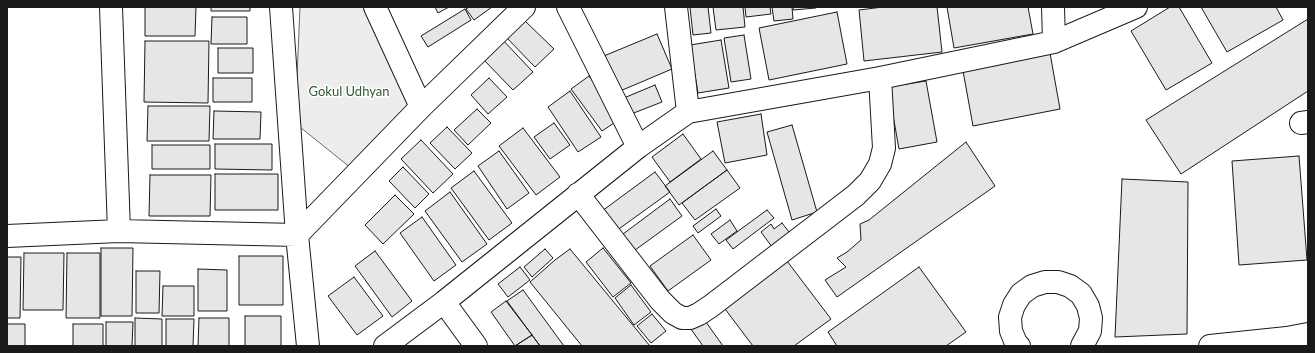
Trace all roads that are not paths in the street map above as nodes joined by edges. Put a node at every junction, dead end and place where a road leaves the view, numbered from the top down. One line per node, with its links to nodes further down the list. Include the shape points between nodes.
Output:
1 (111, 7): 15 (street)
2 (281, 7): 16 (street)
3 (375, 7): 11 (street)
4 (524, 7): 11 (street)
5 (568, 7): 13 (street)
6 (676, 7): 12 (street)
7 (1053, 7): 9 (street)
8 (1136, 7): 9 (street)
9 (1054, 42): 10 (street)
10 (880, 78): 12 (street); 14 (street, via 884,148 880,164 870,181 856,195 711,306 690,318 682,318 673,313 660,300)
11 (421, 108): 16 (street)
12 (688, 112): 13 (street)
13 (638, 147): 14 (street)
14 (578, 194): 18 (street)
15 (119, 231): 16 (street); 17 (street)
16 (297, 235): 21 (street)
17 (7, 236)
18 (444, 302): 22 (street); 23 (street)
19 (1308, 334): 25 (street)
20 (1085, 345): 24 (street, via 1091,318 1088,306 1080,294 1070,286 1058,282 1045,282 1032,286 1021,294 1014,305 1010,318 1011,331)
21 (308, 346)
22 (385, 346)
23 (476, 346)
24 (1018, 346)
25 (1210, 346)

